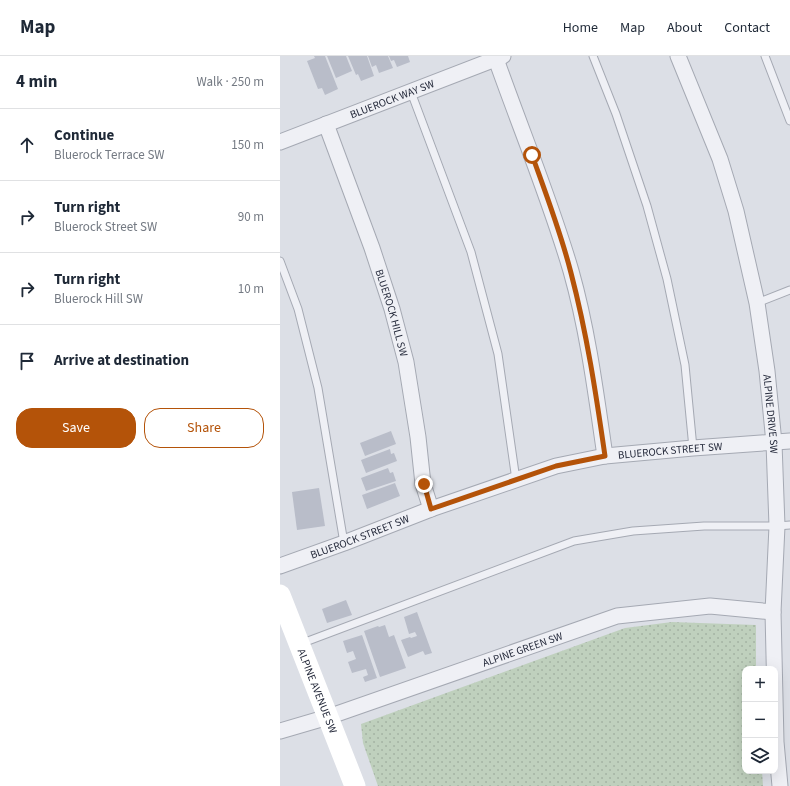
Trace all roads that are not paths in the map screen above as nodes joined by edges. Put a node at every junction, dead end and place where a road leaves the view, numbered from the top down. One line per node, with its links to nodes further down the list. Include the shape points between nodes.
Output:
1 (593, 56): 14 (lane, via 647,206 667,279 685,365)
2 (678, 56): 11 (street, ALPINE DRIVE SW, via 720,160 736,211)
3 (765, 56): 6 (lane)
4 (500, 57): 5 (street, BLUEROCK WAY SW); 15 (street, via 571,272 595,381)
5 (411, 92): 7 (street, BLUEROCK WAY SW); 16 (lane, via 471,252 498,354)
6 (790, 121)
7 (326, 124): 8 (street, BLUEROCK WAY SW); 17 (street, BLUEROCK HILL SW, via 392,309 406,362 424,484)
8 (280, 142)
9 (280, 261): 19 (lane, via 298,309 318,388)
10 (790, 290): 11 (lane)
11 (757, 303): 13 (street, ALPINE DRIVE SW)
12 (790, 441): 13 (street, BLUEROCK STREET SW)
13 (774, 443): 14 (street, BLUEROCK STREET SW); 18 (street, ALPINE DRIVE SW)
14 (693, 448): 15 (street, BLUEROCK STREET SW)
15 (605, 456): 16 (street, BLUEROCK STREET SW, via 556,466)
16 (516, 480): 17 (street, BLUEROCK STREET SW)
17 (431, 509): 19 (street, BLUEROCK STREET SW)
18 (783, 525): 22 (street, ALPINE DRIVE SW); 23 (lane, via 704,526 633,531 574,541)
19 (344, 543): 20 (street, BLUEROCK STREET SW)
20 (280, 566)
21 (280, 595): 23 (street, ALPINE AVENUE SW)
22 (773, 612): 24 (street, ALPINE GREEN SW, via 710,606 617,616); 27 (street, ALPINE DRIVE SW, via 776,742)
23 (299, 644): 24 (street, ALPINE AVENUE SW)
24 (328, 718): 25 (street, ALPINE GREEN SW); 26 (street, ALPINE AVENUE SW)
25 (280, 731)
26 (355, 786)
27 (780, 786)

